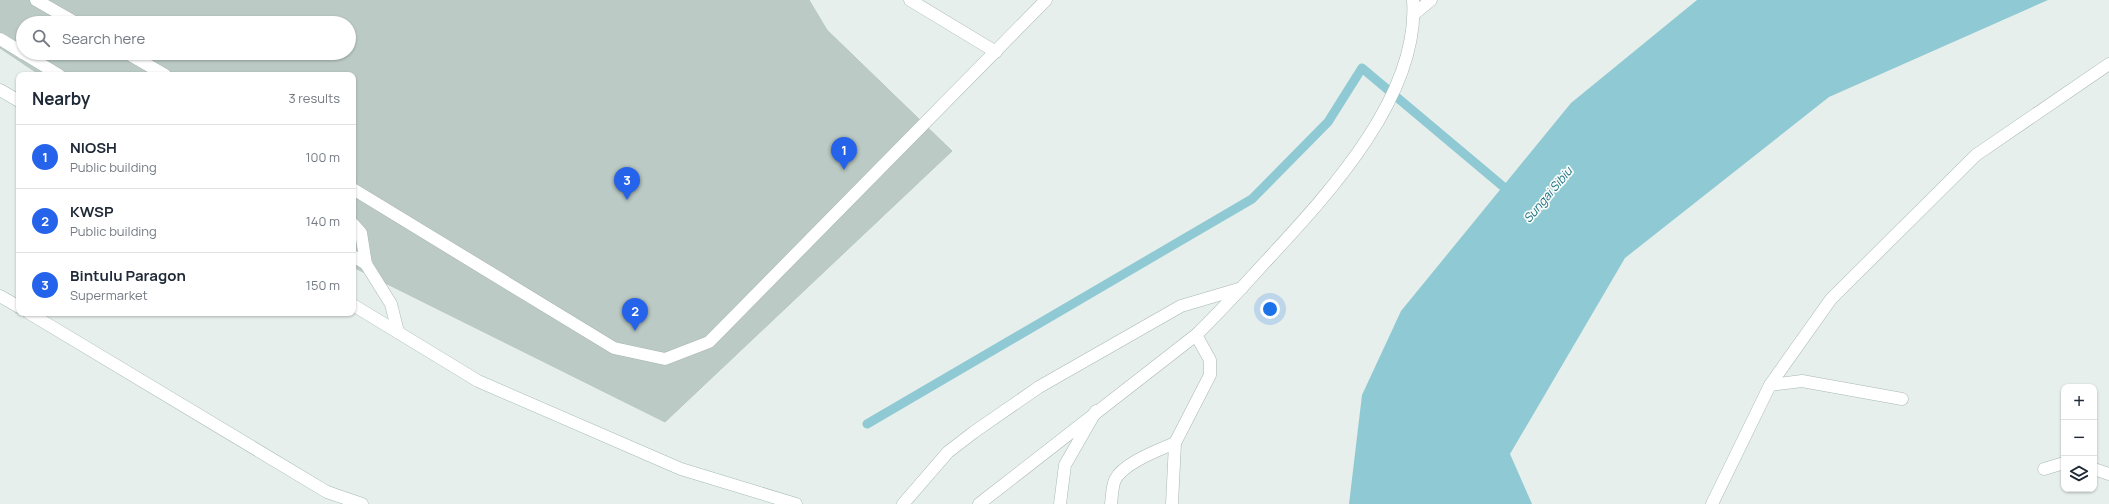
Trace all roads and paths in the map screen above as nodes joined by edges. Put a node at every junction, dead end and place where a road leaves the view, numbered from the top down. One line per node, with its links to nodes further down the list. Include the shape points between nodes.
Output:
1 (36, 0): 7 (street)
2 (910, 0): 10 (street)
3 (1046, 0): 10 (street)
4 (1413, 0): 6 (street)
5 (1431, 0): 6 (street)
6 (1414, 14): 22 (street, via 1411,47 1387,106 1350,164 1315,208)
7 (64, 16)
8 (0, 39): 9 (street)
9 (16, 49)
10 (996, 52): 18 (street, via 709,342 665,358 614,348)
11 (34, 60): 14 (street)
12 (139, 60): 15 (street)
13 (2109, 64): 29 (street, via 1976,155 1831,299)
14 (54, 72)
15 (160, 72)
16 (0, 90): 17 (street)
17 (16, 99)
18 (356, 191)
19 (356, 227): 21 (street, via 361,233)
20 (356, 258): 21 (street)
21 (366, 264): 27 (street, via 391,304)
22 (1242, 288): 28 (street); 41 (street, via 1181,306 1039,387 948,452)
23 (0, 296): 24 (street)
24 (16, 305)
25 (356, 306): 27 (street)
26 (34, 316): 37 (street)
27 (398, 332): 40 (street, via 478,380 674,466)
28 (1196, 334): 31 (street); 32 (street, via 1210,360 1210,375)
29 (1770, 385): 30 (street, via 1802,380); 46 (street)
30 (1902, 399)
31 (1096, 411): 42 (street); 43 (street, via 1066,465)
32 (1175, 443): 44 (street, via 1142,456 1119,475 1115,480); 45 (street)
33 (2061, 464): 34 (street)
34 (2044, 469)
35 (2097, 470): 36 (street)
36 (2109, 474)
37 (327, 492): 38 (street); 39 (street)
38 (342, 504)
39 (362, 504)
40 (796, 504)
41 (903, 504)
42 (979, 504)
43 (1060, 504)
44 (1111, 504)
45 (1172, 504)
46 (1712, 504)

